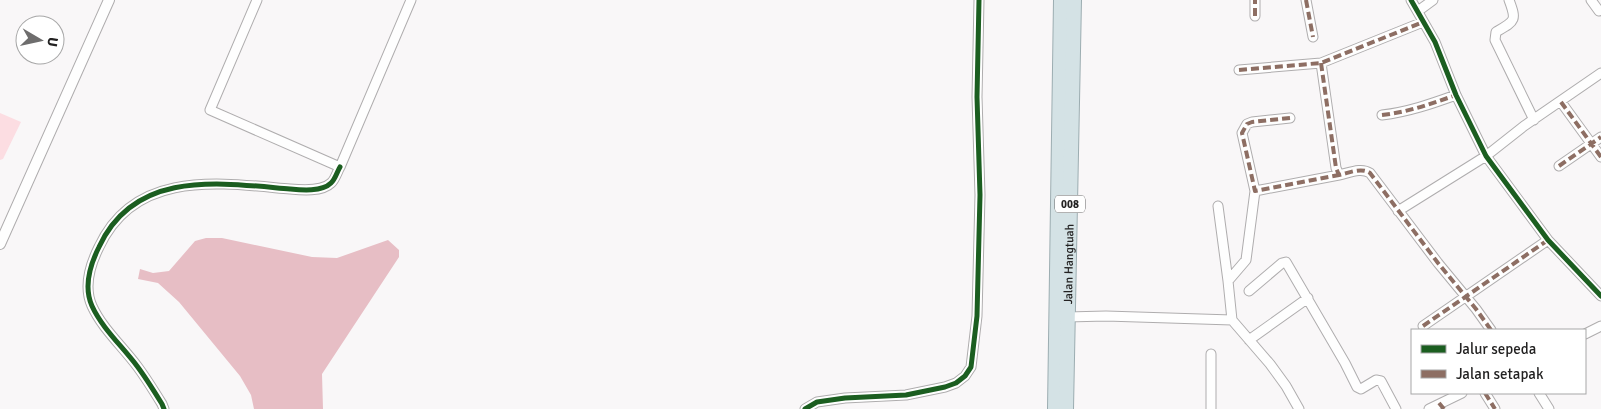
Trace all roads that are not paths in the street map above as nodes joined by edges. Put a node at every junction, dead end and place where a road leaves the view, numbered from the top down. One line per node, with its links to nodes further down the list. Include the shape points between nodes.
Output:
1 (109, 0): 37 (street)
2 (256, 0): 31 (street, via 210,110)
3 (411, 0): 31 (street)
4 (978, 0): 56 (street, via 980,195 977,316 971,367 966,376 945,387 906,395 817,402)
5 (1062, 0): 57 (highway, Jalan Hangtuah / 008)
6 (1074, 0): 43 (highway, Jalan Hangtuah / 008)
7 (1256, 0): 15 (street)
8 (1306, 0): 17 (street)
9 (1411, 0): 13 (street)
10 (1433, 0): 13 (street)
11 (1509, 0): 25 (street, via 1514,19 1496,32 1495,40)
12 (1591, 0): 14 (street)
13 (1418, 11): 16 (street)
14 (1600, 11)
15 (1255, 16)
16 (1423, 22): 18 (street); 21 (street)
17 (1313, 36)
18 (1321, 63): 19 (street); 32 (street)
19 (1239, 70)
20 (1601, 73): 22 (street)
21 (1456, 95): 23 (street, via 1418,108); 28 (street)
22 (1561, 102): 25 (street); 27 (street)
23 (1382, 115)
24 (1290, 118): 33 (street, via 1252,122 1244,128 1242,133)
25 (1534, 120): 28 (street)
26 (1601, 137): 27 (street)
27 (1592, 144): 29 (street); 30 (street)
28 (1486, 156): 35 (street); 36 (street)
29 (1601, 157)
30 (1559, 166)
31 (340, 167): 55 (street, via 330,184 321,188 301,190 213,184 187,184 172,188 131,207 102,241 91,265 88,282 91,305 143,374)
32 (1339, 175): 33 (street); 35 (street, via 1358,170 1368,172)
33 (1255, 191): 38 (street, via 1246,260)
34 (1218, 206): 38 (street)
35 (1398, 211): 42 (street)
36 (1548, 240): 40 (street); 42 (street)
37 (0, 244)
38 (1228, 281): 44 (street)
39 (1249, 291): 41 (street, via 1284,262)
40 (1601, 296)
41 (1308, 298): 49 (street); 61 (street, via 1357,387 1361,389 1376,380 1381,381)
42 (1467, 298): 45 (street); 47 (street)
43 (1067, 317): 44 (street); 58 (highway, Jalan Hangtuah / 008)
44 (1232, 320): 49 (street)
45 (1423, 326)
46 (1601, 326): 48 (street)
47 (1490, 329)
48 (1586, 334)
49 (1249, 340): 60 (street, via 1286,386)
50 (1212, 354): 59 (street)
51 (1460, 394): 54 (street)
52 (1486, 394): 63 (street)
53 (1540, 394): 64 (street)
54 (1441, 406): 62 (street)
55 (164, 409)
56 (805, 409)
57 (1055, 409)
58 (1066, 409)
59 (1210, 409)
60 (1299, 409)
61 (1396, 409)
62 (1429, 409)
63 (1495, 409)
64 (1548, 409)

